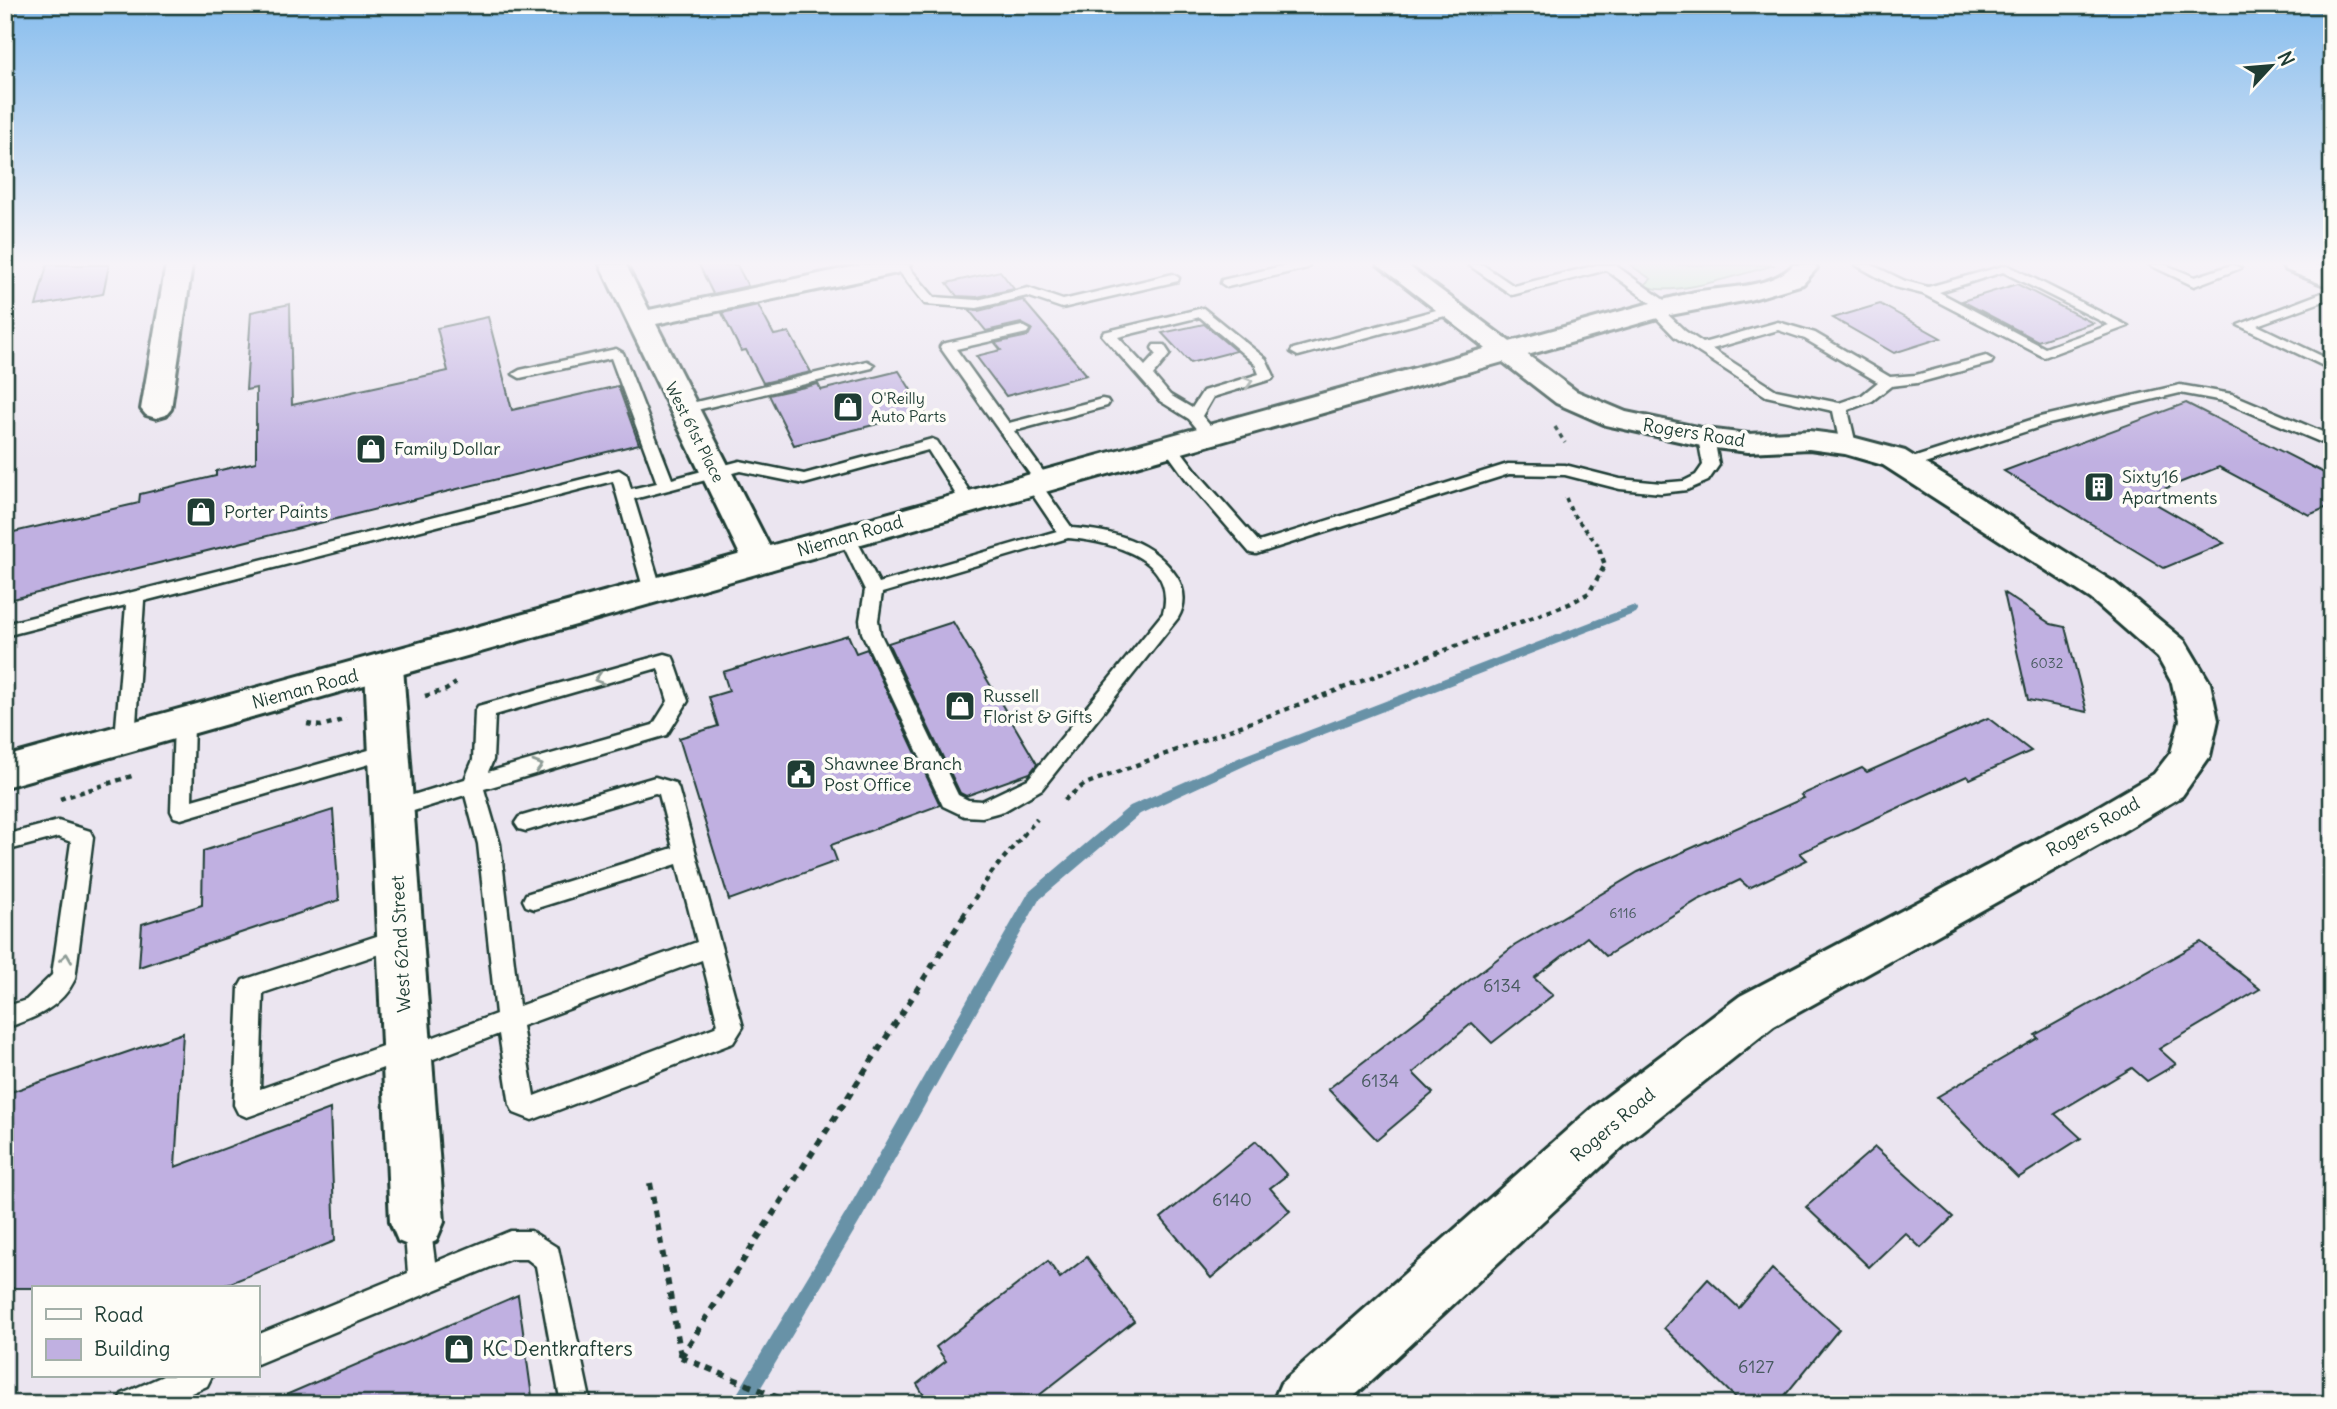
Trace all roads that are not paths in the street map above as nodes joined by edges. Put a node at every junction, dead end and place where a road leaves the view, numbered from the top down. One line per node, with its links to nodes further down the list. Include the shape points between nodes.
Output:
1 (168, 331): 26 (street)
2 (644, 331): 27 (street, West 61st Place)
3 (1019, 331): 30 (lane, via 947,347)
4 (1149, 331): 23 (lane, one-way to 23, via 1109,335)
5 (1225, 331): 28 (lane, one-way to 5, via 1208,394 1267,376 1261,362)
6 (1375, 331): 17 (lane)
7 (1479, 331): 18 (street, Rogers Road)
8 (1584, 331): 18 (street, Nieman Road)
9 (1679, 331): 16 (lane)
10 (1761, 331): 16 (lane)
11 (1793, 331): 24 (lane)
12 (2002, 331): 13 (lane, via 2044,353)
13 (2107, 331)
14 (2257, 331): 21 (lane)
15 (1159, 348): 23 (lane, via 1163,354)
16 (1700, 348): 29 (lane, via 1771,393)
17 (1298, 352)
18 (1507, 352): 28 (street, Nieman Road); 31 (street, Rogers Road, via 1566,397 1587,407 1617,419)
19 (1986, 360): 24 (lane, via 1917,379)
20 (867, 365): 27 (lane)
21 (2332, 366)
22 (520, 374): 37 (lane, via 616,353)
23 (1145, 375): 28 (lane)
24 (1887, 382): 29 (lane)
25 (1102, 403): 30 (lane)
26 (156, 409)
27 (684, 409): 35 (street, West 61st Place)
28 (1203, 426): 33 (street, Nieman Road)
29 (1844, 427): 31 (street, Rogers Road, via 1809,440 1748,443); 34 (street, Rogers Road)
30 (1005, 429): 36 (lane)
31 (1706, 438): 33 (lane, via 1711,465 1702,478 1687,485 1661,488 1620,484 1565,470 1508,470 1256,549)
32 (2332, 442): 34 (lane, via 2227,397 2180,389 2045,421)
33 (1171, 447): 36 (street, Nieman Road)
34 (1906, 465): 69 (street, Rogers Road, via 2103,591 2172,650 2191,683 2199,720 2190,756 2168,785 1757,1011 1611,1124)
35 (716, 472): 37 (lane); 39 (lane, via 740,466 804,479 932,444); 42 (street, West 61st Place)
36 (1039, 483): 39 (street, Nieman Road); 40 (lane)
37 (666, 485): 38 (lane)
38 (625, 496): 44 (lane); 45 (lane, via 619,475)
39 (970, 502): 41 (street, Nieman Road)
40 (1067, 533): 43 (lane); 43 (lane, via 1117,540 1145,552 1175,586 1177,599 1172,614 1035,784 997,805 964,808 950,800 871,633)
41 (847, 537): 42 (street, Nieman Road); 43 (lane)
42 (760, 561): 44 (street, Nieman Road)
43 (874, 590)
44 (653, 591): 47 (street, Nieman Road)
45 (135, 598): 46 (lane); 49 (lane)
46 (5, 630)
47 (384, 667): 48 (street, Nieman Road); 50 (street, West 62nd Street)
48 (184, 723): 49 (street, Nieman Road); 50 (lane, via 181,811)
49 (125, 739): 51 (street, Nieman Road)
50 (390, 751): 53 (street, West 62nd Street)
51 (5, 772)
52 (473, 785): 52 (lane, one-way to 52, via 660,730 678,701 665,660 485,711 483,760); 53 (lane); 61 (lane, via 489,844)
53 (394, 809): 58 (street, West 62nd Street)
54 (526, 823): 56 (lane, via 655,785 668,788)
55 (5, 843): 60 (lane, one-way to 55, via 34,1008 64,979 82,837 58,829)
56 (684, 853): 57 (lane); 59 (lane)
57 (534, 900)
58 (401, 936): 62 (street, West 62nd Street); 62 (lane, via 251,987 247,1105)
59 (710, 947): 61 (lane); 61 (lane, via 731,1027 724,1035 532,1108 523,1105)
60 (5, 1018)
61 (509, 1020): 62 (lane)
62 (407, 1053): 63 (street, West 62nd Street)
63 (417, 1222): 64 (lane)
64 (423, 1280): 65 (lane); 68 (lane, via 510,1245 531,1245 548,1258)
65 (259, 1349)
66 (192, 1378): 67 (lane)
67 (132, 1404)
68 (576, 1404)
69 (1302, 1404)

